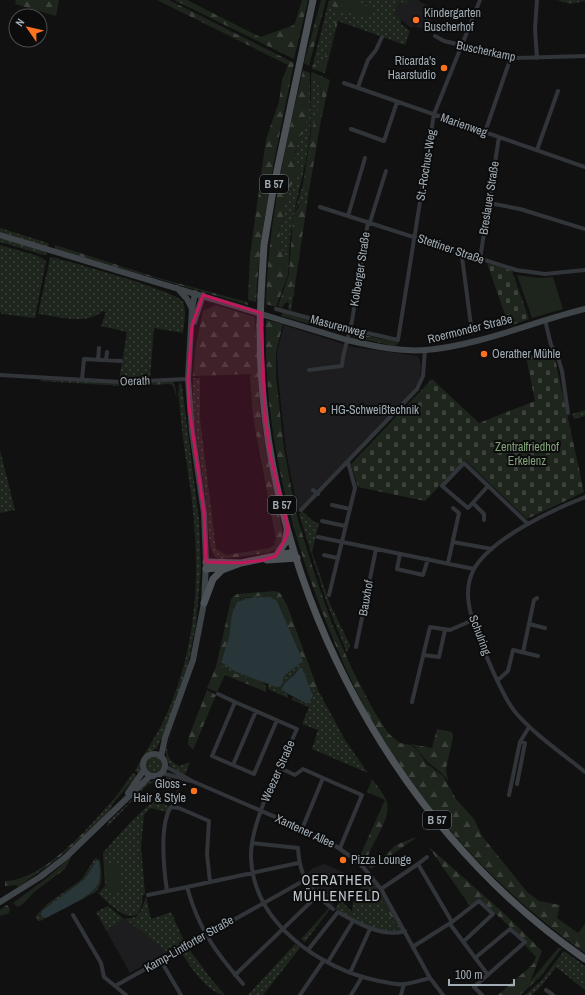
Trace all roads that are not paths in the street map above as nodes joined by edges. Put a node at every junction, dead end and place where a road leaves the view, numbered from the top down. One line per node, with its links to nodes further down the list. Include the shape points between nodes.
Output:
1 (313, 0): 69 (main road, B 57, bridge, via 273,190 264,245 261,296 265,415)
2 (480, 0): 6 (street, St.-Rochus-Weg)
3 (537, 0): 9 (street)
4 (435, 36): 6 (street, Buscherkamp)
5 (382, 37): 11 (street, via 368,60)
6 (462, 46): 8 (street, Buscherkamp); 14 (street, St.-Rochus-Weg)
7 (585, 56): 9 (street, Buscherkamp)
8 (511, 57): 9 (street, Buscherkamp); 16 (street)
9 (537, 58)
10 (344, 83): 11 (street, Marienweg)
11 (358, 88): 13 (street, Marienweg)
12 (558, 91): 18 (street)
13 (396, 102): 14 (street, Marienweg); 15 (street, via 384,141)
14 (434, 114): 16 (street, Marienweg); 28 (street, St.-Rochus-Weg)
15 (351, 129)
16 (485, 132): 17 (street, Marienweg)
17 (499, 137): 18 (street, Marienweg); 22 (street, Breslauer Straße)
18 (537, 150): 20 (street, Marienweg)
19 (365, 158): 24 (street)
20 (585, 167)
21 (386, 171): 25 (street, Kolberger Straße)
22 (489, 203): 26 (street, via 520,209); 30 (street, Breslauer Straße)
23 (320, 207): 24 (street, Stettiner Straße)
24 (348, 216): 25 (street, Stettiner Straße)
25 (369, 222): 28 (street, Stettiner Straße); 40 (street, Kolberger Straße)
26 (585, 229)
27 (0, 235): 32 (main road)
28 (414, 236): 29 (street, Stettiner Straße); 42 (street, St.-Rochus-Weg)
29 (464, 253): 30 (street, Stettiner Straße); 41 (street, via 462,257)
30 (480, 259): 31 (street, Stettiner Straße, via 532,274)
31 (585, 270)
32 (175, 287): 33 (main road); 37 (main road, via 187,299)
33 (195, 293): 34 (main road); 37 (main road)
34 (203, 295): 39 (main road); 43 (main road)
35 (276, 309): 40 (street, Masurenweg)
36 (585, 309): 38 (main road, Roermonder Straße)
37 (192, 310): 39 (main road)
38 (545, 320): 45 (main road, Roermonder Straße, via 478,340); 54 (street, via 551,345 557,354 562,371)
39 (192, 325): 53 (main road)
40 (350, 329): 42 (street, Masurenweg, via 393,340 398,340); 43 (street, Kolberger Straße)
41 (472, 333)
42 (398, 337)
43 (348, 340): 45 (main road, via 393,349); 50 (street, Kolberger Straße, via 342,366)
44 (99, 348): 47 (street)
45 (425, 350): 55 (street, Roermonder Straße, via 423,376 417,389)
46 (107, 352): 48 (street)
47 (98, 360): 48 (street, Oerath); 52 (street, Oerath, via 84,359)
48 (106, 360): 49 (street, Oerath)
49 (121, 361)
50 (309, 370)
51 (0, 375): 52 (street, Oerath)
52 (82, 379): 53 (street, Oerath, via 121,382)
53 (188, 379): 84 (main road, via 192,431 204,513)
54 (568, 413)
55 (348, 462): 58 (street, Roermonder Straße); 63 (street, via 355,488)
56 (488, 486): 60 (street); 60 (street, via 464,463 442,486 468,508); 67 (street)
57 (313, 490): 58 (street)
58 (318, 494): 64 (street, Roermonder Straße)
59 (585, 497): 67 (street, Schulring)
60 (473, 503): 65 (street, via 484,514)
61 (332, 505): 63 (street)
62 (453, 508): 72 (street, via 459,513)
63 (350, 509): 68 (street)
64 (302, 510)
65 (484, 520)
66 (322, 521): 68 (street)
67 (528, 524): 74 (street, Schulring)
68 (345, 526): 71 (street)
69 (288, 527): 76 (main road, B 57); 78 (main road, B 57, via 284,543)
70 (318, 536): 71 (street)
71 (342, 542): 73 (street); 79 (street)
72 (453, 542): 74 (street); 83 (street)
73 (376, 549): 75 (street); 94 (street, Bauxhof)
74 (492, 549): 86 (street, Schulring)
75 (400, 554): 80 (street); 80 (street, via 397,569 423,575)
76 (296, 555): 78 (main road); 81 (main road, via 277,561); 150 (main road, B 57, via 330,648 360,708 406,780 455,842 500,889)
77 (324, 555): 79 (street)
78 (276, 556): 81 (main road)
79 (337, 558): 87 (street)
80 (428, 559): 83 (street)
81 (264, 560): 82 (main road)
82 (241, 563): 84 (main road); 85 (main road)
83 (448, 563): 86 (street)
84 (206, 566): 85 (main road); 89 (main road)
85 (230, 567): 89 (main road, via 214,576)
86 (474, 569): 90 (street, Schulring, via 468,587)
87 (329, 595)
88 (537, 598): 91 (street, via 534,600)
89 (204, 603): 105 (main road, via 193,660)
90 (473, 620): 93 (street, via 454,629); 98 (street, Schulring)
91 (529, 624): 92 (street); 95 (street)
92 (545, 628)
93 (445, 630): 96 (street, via 439,657); 96 (street, via 430,627)
94 (356, 647)
95 (523, 652): 97 (street); 98 (street, via 513,650 508,671)
96 (424, 655): 101 (street)
97 (538, 656)
98 (498, 680): 104 (street, Schulring, via 513,709)
99 (218, 694): 100 (street, Weezer Straße)
100 (235, 702): 102 (street, Weezer Straße); 109 (street, Weezer Straße, via 212,756)
101 (412, 702)
102 (256, 711): 103 (street, Weezer Straße); 109 (street)
103 (277, 720): 109 (street, Weezer Straße, via 254,774); 111 (street, Weezer Straße, via 297,729)
104 (529, 727): 106 (street); 113 (street, Schulring)
105 (165, 738): 107 (main road); 108 (main road)
106 (520, 742): 118 (street, via 525,743); 119 (street)
107 (155, 754): 108 (main road); 112 (main road, via 146,758)
108 (161, 757): 110 (main road)
109 (233, 765)
110 (165, 766): 114 (main road); 117 (street, Xantener Allee)
111 (280, 768): 116 (street, via 295,775 303,769); 121 (street, Weezer Straße)
112 (144, 770): 115 (main road); 120 (main road)
113 (585, 772)
114 (162, 773): 115 (main road); 117 (street, Xantener Allee)
115 (150, 776): 120 (main road)
116 (323, 778): 122 (street); 124 (street, via 362,795)
117 (192, 781): 121 (street, Xantener Allee)
118 (517, 784)
119 (509, 795)
120 (118, 807): 136 (main road, via 66,857)
121 (261, 811): 122 (street, Xantener Allee); 123 (street, Weezer Straße)
122 (302, 828): 124 (street, Xantener Allee)
123 (252, 843): 126 (street, via 298,848); 128 (street, Weezer Straße)
124 (340, 848): 132 (street, Xantener Allee, via 364,868)
125 (427, 857): 127 (street)
126 (298, 863): 128 (street); 129 (street)
127 (418, 864): 132 (street); 141 (street)
128 (252, 872): 130 (street); 137 (street, Weezer Straße)
129 (305, 880): 135 (street); 137 (street, Kamp-Lintforter Straße)
130 (210, 882): 131 (street); 133 (street, via 207,854 209,821 171,807 164,835 163,861)
131 (187, 887): 133 (street); 145 (street, via 194,911)
132 (381, 889): 144 (street, Xantener Allee)
133 (167, 891): 134 (street)
134 (148, 895)
135 (317, 896): 138 (street); 142 (street)
136 (0, 902)
137 (264, 903): 142 (street, Weezer Straße); 145 (street, Kamp-Lintforter Straße)
138 (333, 909)
139 (74, 915): 160 (street, via 101,963 104,977)
140 (353, 921): 143 (street); 148 (street, via 338,912); 152 (street)
141 (451, 923): 146 (street); 146 (street, via 479,901 493,914); 147 (street)
142 (282, 928): 148 (street, Weezer Straße); 154 (street)
143 (370, 929): 144 (street, via 399,934); 153 (street)
144 (406, 931): 147 (street, Xantener Allee)
145 (206, 935): 151 (street, Kamp-Lintforter Straße); 154 (street)
146 (463, 942): 149 (street)
147 (414, 946): 157 (street, Xantener Allee)
148 (308, 950): 152 (street, Weezer Straße)
149 (476, 958): 155 (street); 155 (street, via 510,929 525,942)
150 (585, 959)
151 (161, 961): 160 (street, Kamp-Lintforter Straße); 163 (street)
152 (326, 961): 153 (street, Weezer Straße); 164 (street)
153 (350, 972): 156 (street, Weezer Straße)
154 (235, 974): 158 (street)
155 (488, 976): 168 (street, via 474,987)
156 (362, 977): 159 (street, Weezer Straße); 165 (street)
157 (430, 978): 159 (street); 167 (street, Xantener Allee)
158 (243, 984)
159 (404, 984): 166 (street)
160 (115, 986): 162 (street)
161 (546, 990): 169 (street)
162 (126, 995)
163 (181, 995)
164 (300, 995)
165 (351, 995)
166 (401, 995)
167 (443, 995)
168 (482, 995)
169 (553, 995)

